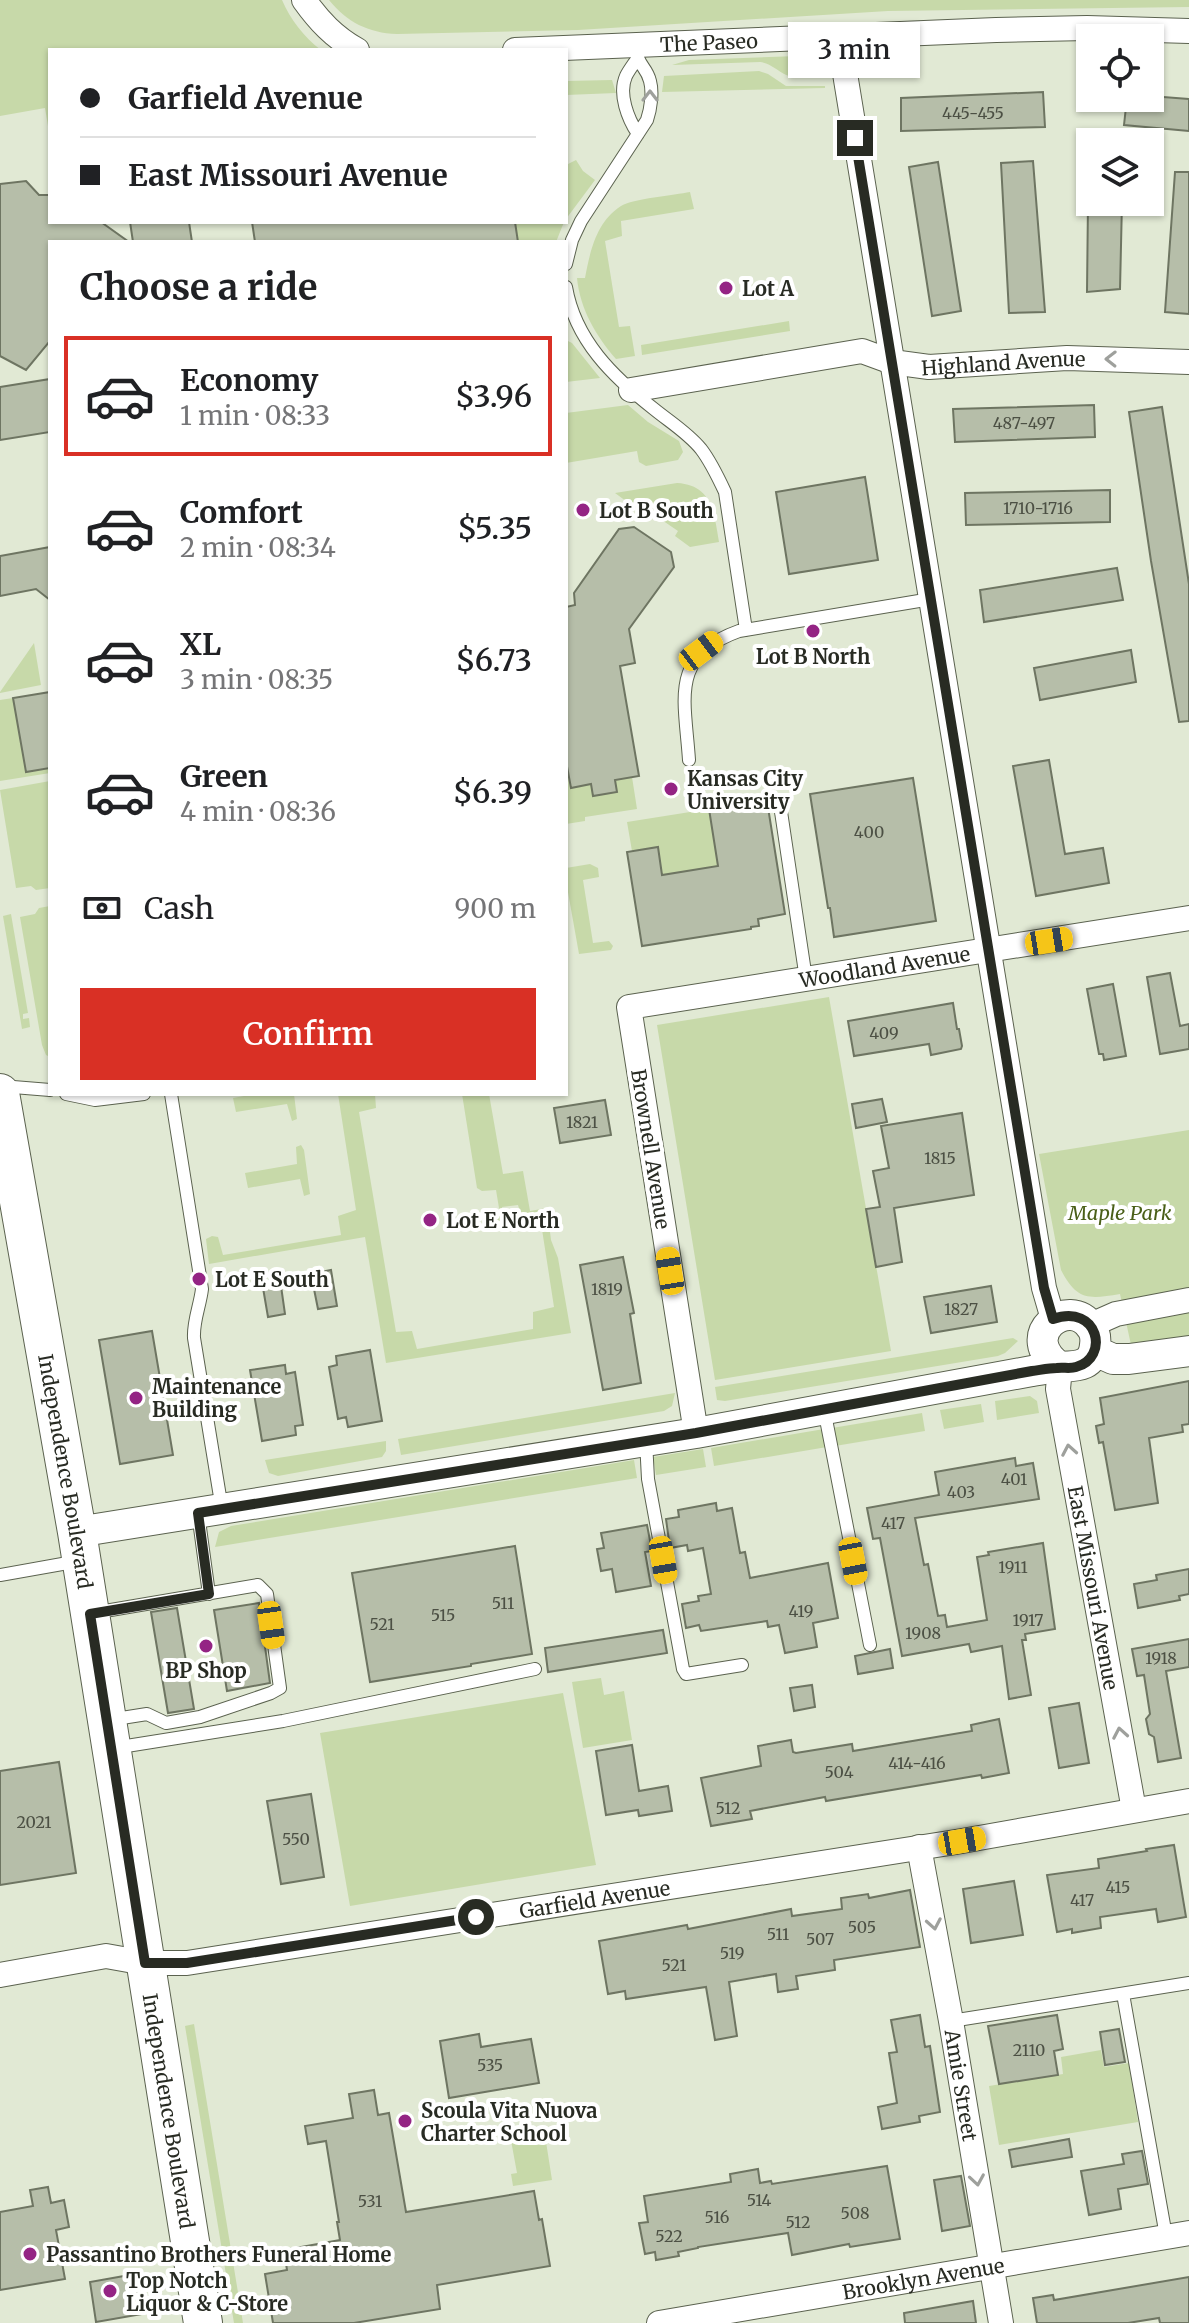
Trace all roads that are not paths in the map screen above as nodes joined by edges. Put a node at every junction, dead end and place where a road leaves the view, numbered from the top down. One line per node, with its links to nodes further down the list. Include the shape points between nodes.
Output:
1 (304, 0): 4 (street, via 321,23)
2 (1189, 31): 3 (street, The Paseo, via 1087,28)
3 (839, 37): 6 (street, The Paseo); 10 (street, East Missouri Avenue)
4 (353, 48)
5 (568, 51): 6 (street, The Paseo)
6 (637, 52): 7 (lane, via 624,79 624,94); 7 (lane, one-way to 6, via 651,108 650,80)
7 (638, 134): 8 (lane, via 581,221)
8 (568, 256)
9 (568, 297): 12 (lane, via 587,343)
10 (892, 362): 11 (street, Highland Avenue, one-way to 10, via 1067,358 929,367); 12 (street, Highland Avenue, via 862,351); 13 (street, East Missouri Avenue)
11 (1189, 362)
12 (631, 390): 14 (lane, via 700,448 713,466 725,492)
13 (931, 599): 14 (lane); 18 (street, East Missouri Avenue)
14 (746, 630): 15 (lane, via 701,651 686,677)
15 (689, 760)
16 (780, 805): 19 (lane)
17 (1189, 918): 18 (street, Woodland Avenue)
18 (989, 951): 19 (street, Woodland Avenue); 29 (street, East Missouri Avenue)
19 (806, 979): 20 (street, Woodland Avenue)
20 (629, 1007): 32 (street, Brownell Avenue)
21 (0, 1085): 22 (lane)
22 (48, 1090)
23 (0, 1093): 35 (main road, Independence Boulevard)
24 (76, 1096): 25 (lane)
25 (128, 1096)
26 (171, 1096): 34 (lane, via 202,1289 193,1328)
27 (1189, 1300): 28 (street, via 1116,1314)
28 (1093, 1338): 29 (street, via 1080,1317 1067,1314); 29 (street, via 1087,1362 1074,1368); 30 (street, via 1113,1359)
29 (1052, 1344): 31 (street, via 1003,1376); 44 (street, East Missouri Avenue, one-way to 29)
30 (1189, 1351)
31 (824, 1409): 32 (street); 39 (lane)
32 (696, 1433): 33 (street)
33 (646, 1441): 34 (street); 40 (lane, via 648,1479 683,1669 686,1674)
34 (210, 1511): 35 (street); 37 (lane)
35 (80, 1546): 36 (lane); 38 (main road, Independence Boulevard)
36 (0, 1575)
37 (209, 1594): 38 (lane); 42 (lane, via 258,1585 267,1594 280,1688 200,1717 166,1723 147,1714)
38 (90, 1614): 42 (main road, Independence Boulevard)
39 (870, 1645)
40 (742, 1665)
41 (535, 1669): 42 (lane, via 283,1721)
42 (109, 1735): 46 (main road, Independence Boulevard)
43 (1189, 1801): 44 (street, Garfield Avenue)
44 (1134, 1810): 45 (street, Garfield Avenue)
45 (919, 1847): 46 (street, Garfield Avenue, via 187,1963); 50 (street, Amie Street, one-way to 50)
46 (145, 1963): 47 (street, Garfield Avenue, via 106,1956); 53 (main road, Independence Boulevard)
47 (0, 1975)
48 (1189, 1983): 49 (lane)
49 (1123, 1994): 50 (lane); 51 (lane)
50 (951, 2021): 52 (street, Amie Street, one-way to 52)
51 (1177, 2234): 52 (street, Brooklyn Avenue)
52 (991, 2267): 54 (street, Brooklyn Avenue); 55 (street, Amie Street)
53 (203, 2323)
54 (659, 2323)
55 (1001, 2323)

